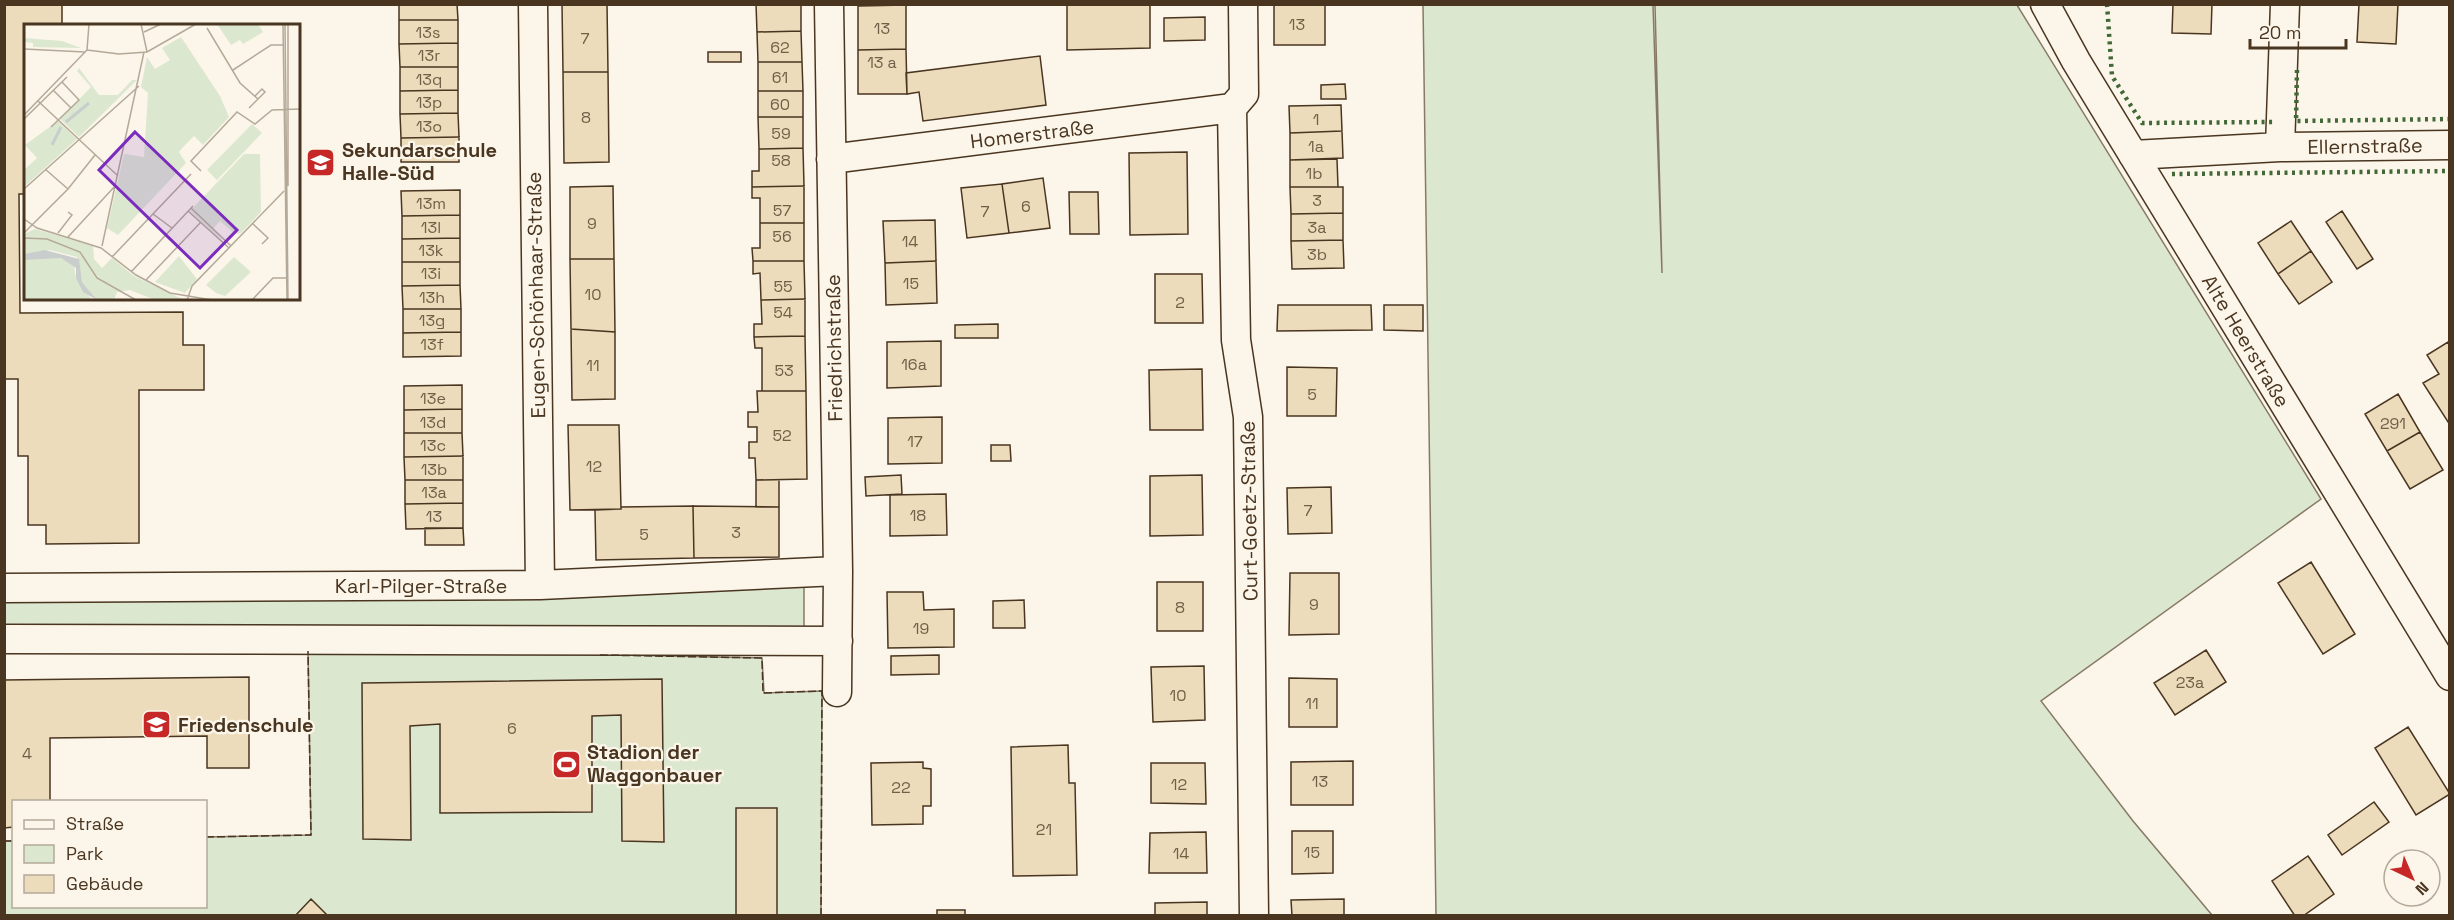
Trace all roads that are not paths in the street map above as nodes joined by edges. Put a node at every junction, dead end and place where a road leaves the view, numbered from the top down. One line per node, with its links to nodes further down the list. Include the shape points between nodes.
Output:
1 (533, 4): 12 (street, Eugen-Schönhaar-Straße)
2 (829, 4): 10 (street, Friedrichstraße)
3 (1243, 4): 6 (street, via 1244,94)
4 (2285, 4): 8 (street, Ellernstraße)
5 (2050, 9): 9 (street, Alte Heerstraße)
6 (1232, 108): 10 (street, Homerstraße); 18 (street, Curt-Goetz-Straße, via 1236,340 1248,417)
7 (2450, 145): 8 (street, Ellernstraße)
8 (2280, 147): 9 (street, Ellernstraße)
9 (2133, 155): 16 (street, Alte Heerstraße)
10 (831, 159): 11 (street, Friedrichstraße)
11 (838, 571): 12 (street, Karl-Pilger-Straße); 15 (street, Friedrichstraße)
12 (540, 585): 13 (street, Karl-Pilger-Straße)
13 (4, 588)
14 (4, 639): 15 (street)
15 (838, 641): 17 (street, Friedrichstraße)
16 (2450, 676)
17 (837, 692)
18 (1254, 915)

